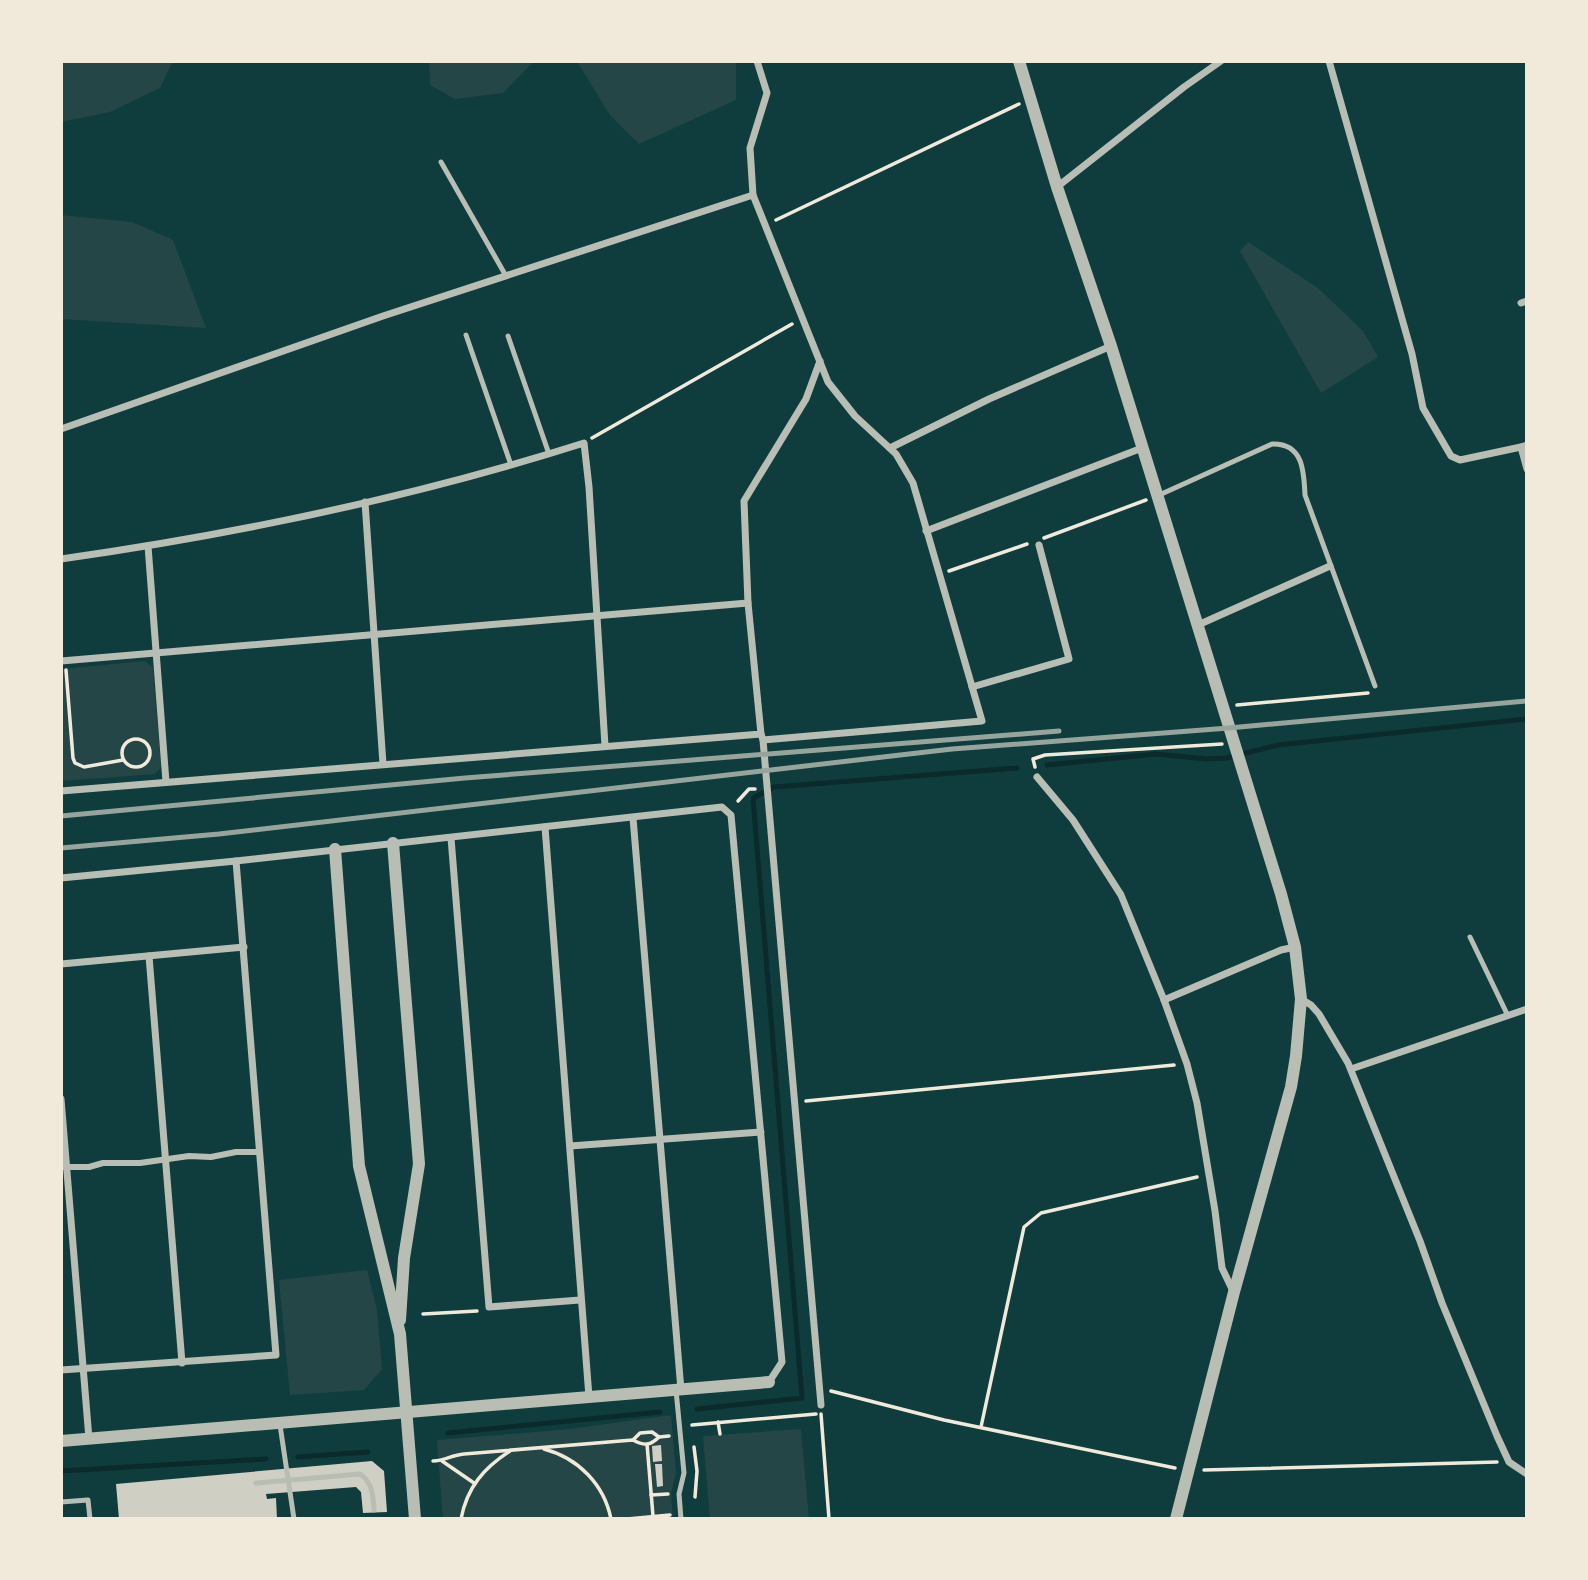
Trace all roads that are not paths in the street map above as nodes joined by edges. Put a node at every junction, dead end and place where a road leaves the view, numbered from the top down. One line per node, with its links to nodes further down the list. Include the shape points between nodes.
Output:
1 (757, 61): 7 (street, via 767,93 750,148)
2 (1019, 61): 6 (street)
3 (1221, 61): 6 (street)
4 (1329, 61): 14 (street, via 1412,354 1423,408 1451,456 1460,460)
5 (441, 162): 8 (lane)
6 (1057, 187): 11 (street)
7 (752, 195): 8 (street); 12 (street)
8 (506, 276): 13 (street)
9 (466, 335): 18 (lane)
10 (509, 336): 17 (lane)
11 (1111, 345): 15 (street); 16 (street)
12 (820, 361): 15 (street, via 828,382 855,416); 27 (street, via 806,399 744,501)
13 (61, 429)
14 (1524, 446): 19 (street)
15 (890, 448): 22 (street, via 913,483)
16 (1142, 448): 20 (street); 22 (street)
17 (549, 454): 18 (street); 28 (street, via 584,443)
18 (511, 466): 21 (street)
19 (1527, 469)
20 (1157, 496): 26 (lane, via 1272,444 1290,446 1298,454 1305,495); 29 (street)
21 (365, 502): 24 (street); 30 (street)
22 (926, 531): 33 (street)
23 (1039, 545): 33 (street, via 1069,659)
24 (148, 546): 25 (street); 31 (street)
25 (61, 559)
26 (1330, 566): 29 (street); 34 (lane)
27 (748, 603): 28 (street); 35 (street)
28 (597, 616): 30 (street); 36 (street)
29 (1198, 625): 50 (street)
30 (374, 635): 31 (street); 37 (street)
31 (156, 653): 32 (street); 39 (street)
32 (63, 661)
33 (972, 687): 35 (street, via 982,721)
34 (1375, 687)
35 (762, 737): 36 (street); 74 (street)
36 (605, 746): 37 (street)
37 (383, 765): 39 (street)
38 (1037, 777): 54 (street, via 1073,820 1121,895)
39 (166, 782): 40 (street)
40 (61, 791)
41 (633, 818): 42 (street); 59 (street, via 722,807 731,815); 60 (street)
42 (545, 827): 43 (street); 61 (street)
43 (451, 838): 44 (street); 66 (street, via 489,1307)
44 (393, 843): 45 (street); 67 (street, via 419,1164 404,1258)
45 (335, 849): 46 (street); 67 (street, via 359,1166)
46 (236, 861): 47 (street); 49 (street)
47 (61, 878)
48 (1470, 937): 56 (lane)
49 (244, 947): 51 (street); 62 (street)
50 (1295, 947): 53 (street); 54 (street)
51 (149, 956): 52 (street); 63 (street)
52 (61, 964)
53 (1301, 999): 57 (street, via 1319,1014); 65 (street, via 1291,1087)
54 (1164, 1000): 65 (street, via 1197,1103 1222,1268)
55 (1527, 1009): 56 (street)
56 (1508, 1016): 57 (street)
57 (1351, 1069): 79 (street, via 1510,1462)
58 (61, 1099): 64 (street)
59 (761, 1132): 60 (street); 71 (street, via 782,1362)
60 (661, 1139): 61 (street); 72 (street)
61 (570, 1146): 66 (street)
62 (260, 1152): 63 (street); 68 (street, via 276,1355)
63 (166, 1159): 64 (street); 68 (street)
64 (64, 1166): 69 (street)
65 (1234, 1293): 87 (street)
66 (580, 1300): 73 (street)
67 (400, 1334): 75 (street)
68 (182, 1363): 69 (street)
69 (82, 1368): 70 (street); 77 (street)
70 (61, 1370)
71 (769, 1382): 72 (street)
72 (678, 1390): 73 (street); 83 (lane, via 684,1473 679,1494)
73 (589, 1397): 75 (street)
74 (821, 1410)
75 (408, 1412): 76 (street); 86 (street)
76 (279, 1422): 77 (street); 85 (lane)
77 (89, 1439): 78 (street)
78 (61, 1441)
79 (1527, 1474)
80 (256, 1483): 82 (lane, via 360,1474 372,1489)
81 (61, 1502): 84 (lane, via 88,1500)
82 (374, 1510)
83 (681, 1516)
84 (90, 1519)
85 (294, 1519)
86 (415, 1519)
87 (1176, 1519)

